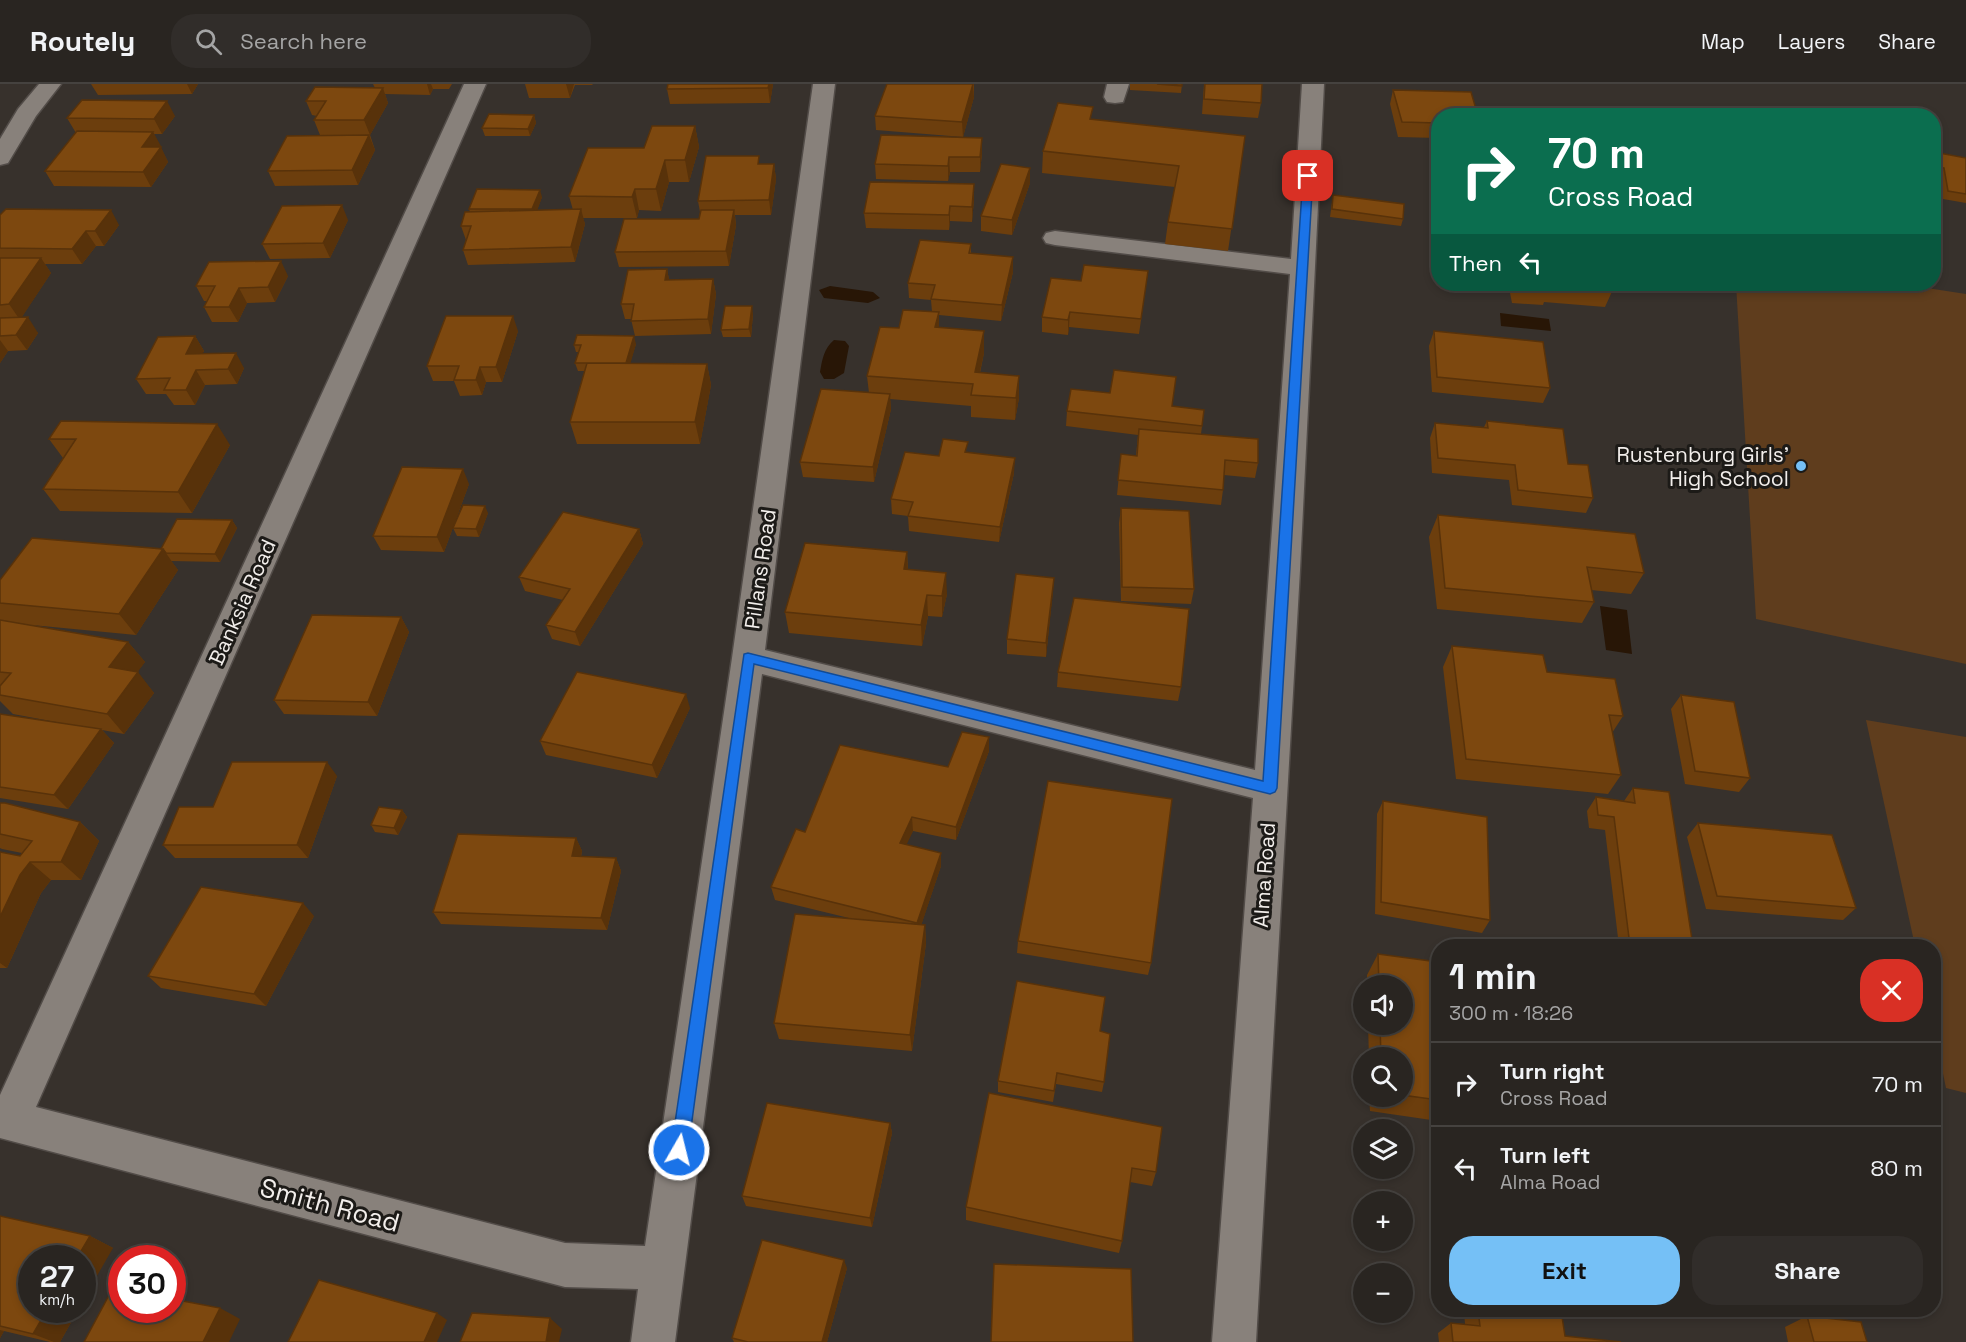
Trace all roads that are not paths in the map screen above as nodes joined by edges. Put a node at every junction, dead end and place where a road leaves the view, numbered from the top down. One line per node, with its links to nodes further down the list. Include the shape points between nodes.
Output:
1 (50, 84): 5 (street, via 26,114)
2 (475, 84): 10 (street, Banksia Road)
3 (824, 84): 8 (street, Pillans Road)
4 (1314, 84): 7 (street, Alma Road)
5 (0, 158)
6 (1055, 238): 7 (street)
7 (1302, 268): 9 (street, Alma Road)
8 (748, 658): 9 (street); 11 (street, Pillans Road)
9 (1270, 788): 13 (street, Alma Road)
10 (4, 1119): 11 (street, Smith Road, via 565,1264)
11 (663, 1267): 12 (street, Pillans Road)
12 (653, 1342)
13 (1234, 1342)

